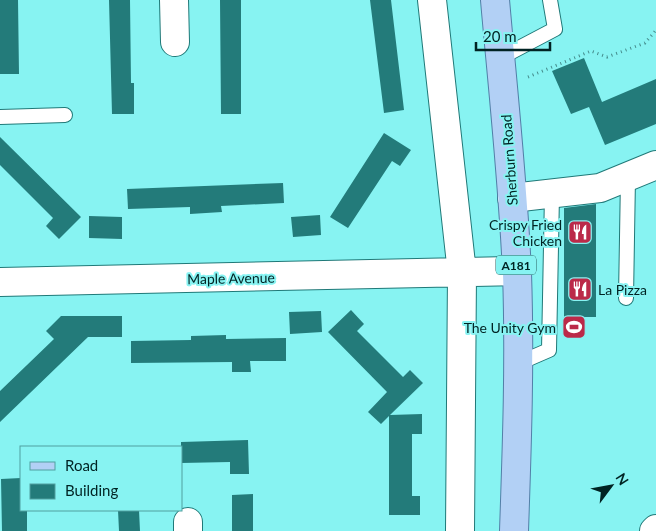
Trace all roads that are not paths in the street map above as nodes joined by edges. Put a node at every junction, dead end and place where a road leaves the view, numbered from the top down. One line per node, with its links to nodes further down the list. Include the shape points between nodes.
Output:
1 (174, 0): 5 (street)
2 (432, 0): 14 (street)
3 (495, 0): 6 (main road, Sherburn Road / A181)
4 (550, 0): 6 (lane, via 556,29)
5 (175, 42)
6 (501, 69): 12 (main road, Sherburn Road / A181)
7 (65, 115): 8 (lane)
8 (0, 117)
9 (656, 165): 10 (street)
10 (628, 177): 11 (street, via 600,188); 16 (lane)
11 (552, 194): 12 (street); 17 (lane, via 549,350)
12 (512, 198): 13 (main road, Sherburn Road / A181)
13 (516, 271): 14 (street, Maple Avenue); 17 (main road, Sherburn Road / A181)
14 (462, 273): 15 (street, Maple Avenue); 18 (street)
15 (0, 282)
16 (626, 298)
17 (519, 363): 19 (main road, Sherburn Road / A181)
18 (460, 531)
19 (514, 531)

